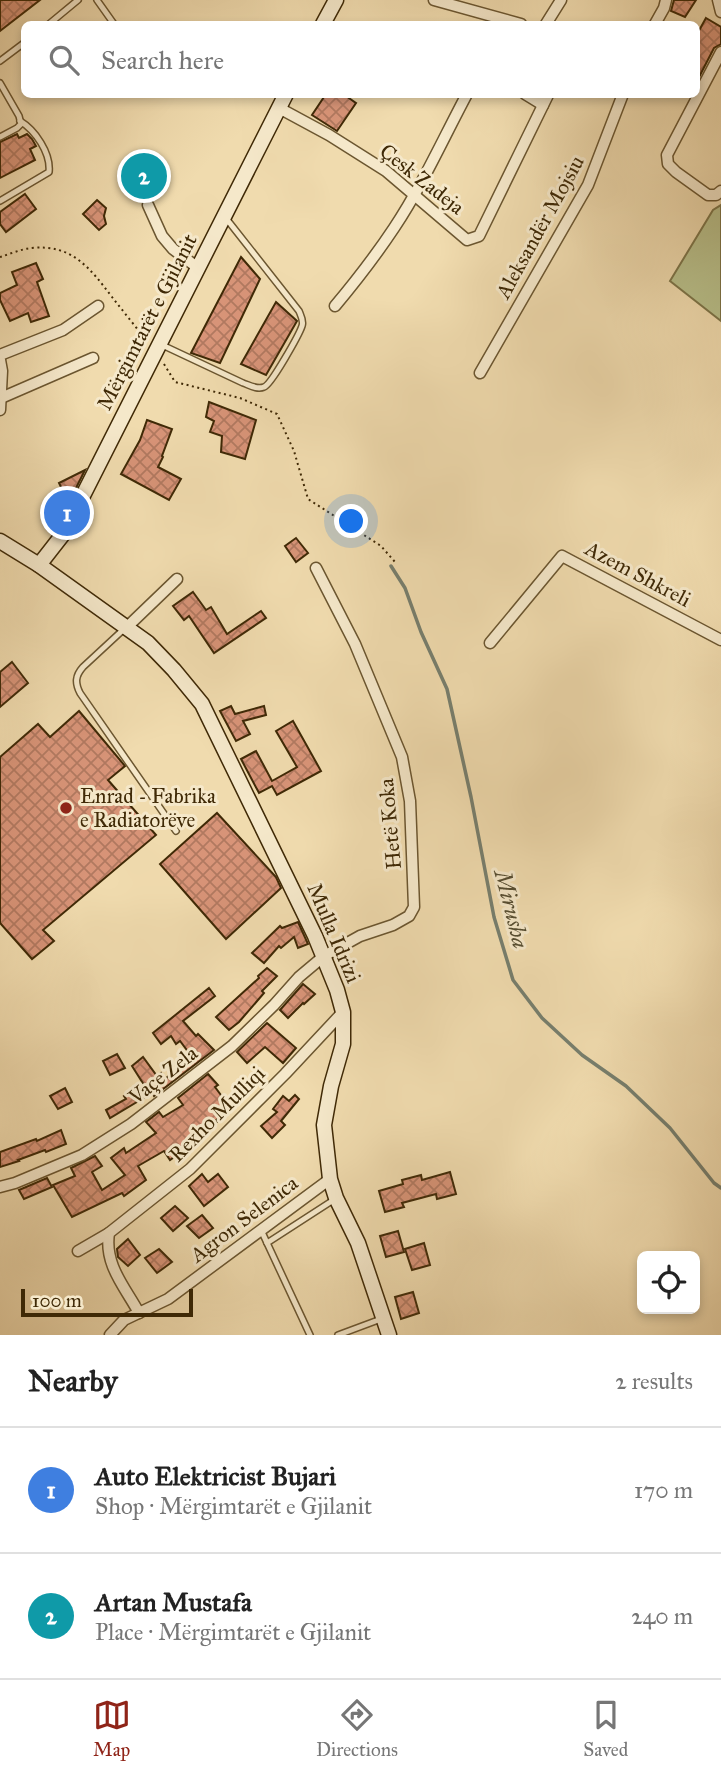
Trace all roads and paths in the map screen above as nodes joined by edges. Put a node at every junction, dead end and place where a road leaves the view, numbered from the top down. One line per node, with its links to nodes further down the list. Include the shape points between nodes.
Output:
1 (78, 0): 7 (lane)
2 (97, 0): 8 (lane)
3 (336, 0): 9 (street)
4 (434, 0): 10 (street)
5 (561, 0): 11 (street)
6 (666, 0): 12 (street)
7 (54, 21)
8 (112, 21)
9 (325, 21)
10 (511, 21)
11 (548, 21)
12 (656, 21)
13 (21, 45): 15 (lane)
14 (721, 52): 17 (street)
15 (0, 61)
16 (0, 83): 23 (lane)
17 (700, 92)
18 (465, 98): 26 (street)
19 (621, 98): 37 (street, Aleksandër Mojsiu, via 588,185)
20 (697, 98): 25 (street, via 667,155 668,164 708,195)
21 (545, 100): 26 (street, Çesk Zadeja, via 479,236 467,240)
22 (283, 101): 26 (street, Çesk Zadeja, via 386,171); 29 (street, Mërgimtarët e Gjilanit)
23 (20, 121): 24 (lane, via 17,128); 27 (lane, via 38,138 49,172)
24 (0, 137)
25 (721, 191)
26 (413, 196): 33 (street)
27 (0, 201)
28 (148, 205): 31 (street, via 162,236)
29 (225, 216): 31 (street, Mërgimtarët e Gjilanit); 34 (lane, via 299,311 302,327 270,384 263,388)
30 (0, 257): 34 (path, via 50,248 77,258)
31 (198, 268): 34 (street, Mërgimtarët e Gjilanit)
32 (98, 306): 35 (street, via 64,330)
33 (335, 306)
34 (158, 348): 41 (path, via 175,382 240,398 277,414 309,499 381,545); 42 (street, Mërgimtarët e Gjilanit, via 64,533)
35 (0, 358): 38 (street)
36 (93, 358): 38 (street)
37 (480, 373)
38 (1, 398): 39 (street)
39 (0, 410)
40 (0, 541): 42 (street, Mulla Idrizi)
41 (395, 562)
42 (39, 565): 45 (street, Mulla Idrizi)
43 (316, 568): 49 (street, Hetë Koka, via 402,757 410,801 414,891 409,916)
44 (177, 579): 45 (street)
45 (126, 628): 48 (lane, via 83,667 77,684); 49 (street, Mulla Idrizi, via 148,643 202,704)
46 (721, 640): 47 (street, Azem Shkreli, via 562,556)
47 (490, 643)
48 (176, 831)
49 (324, 956): 50 (street, Mulla Idrizi); 52 (street, Vaçe Zela, via 232,1046 131,1125 82,1155)
50 (343, 1012): 51 (street, Mulla Idrizi, via 344,1044 324,1125); 55 (street, Rexho Mulliqi, via 190,1170)
51 (331, 1179): 53 (street, Mulla Idrizi); 54 (street, Agron Selenica)
52 (0, 1187)
53 (336, 1198): 56 (lane); 59 (street, Mulla Idrizi, via 358,1243)
54 (260, 1230): 56 (lane); 58 (street, Agron Selenica, via 168,1299)
55 (109, 1233): 57 (street, Rexho Mulliqi); 58 (street, via 113,1270)
56 (267, 1243): 61 (lane)
57 (78, 1251)
58 (139, 1313): 60 (street, Agron Selenica)
59 (384, 1318): 62 (lane); 63 (street, Mulla Idrizi)
60 (110, 1335)
61 (310, 1335)
62 (338, 1335)
63 (389, 1335)

